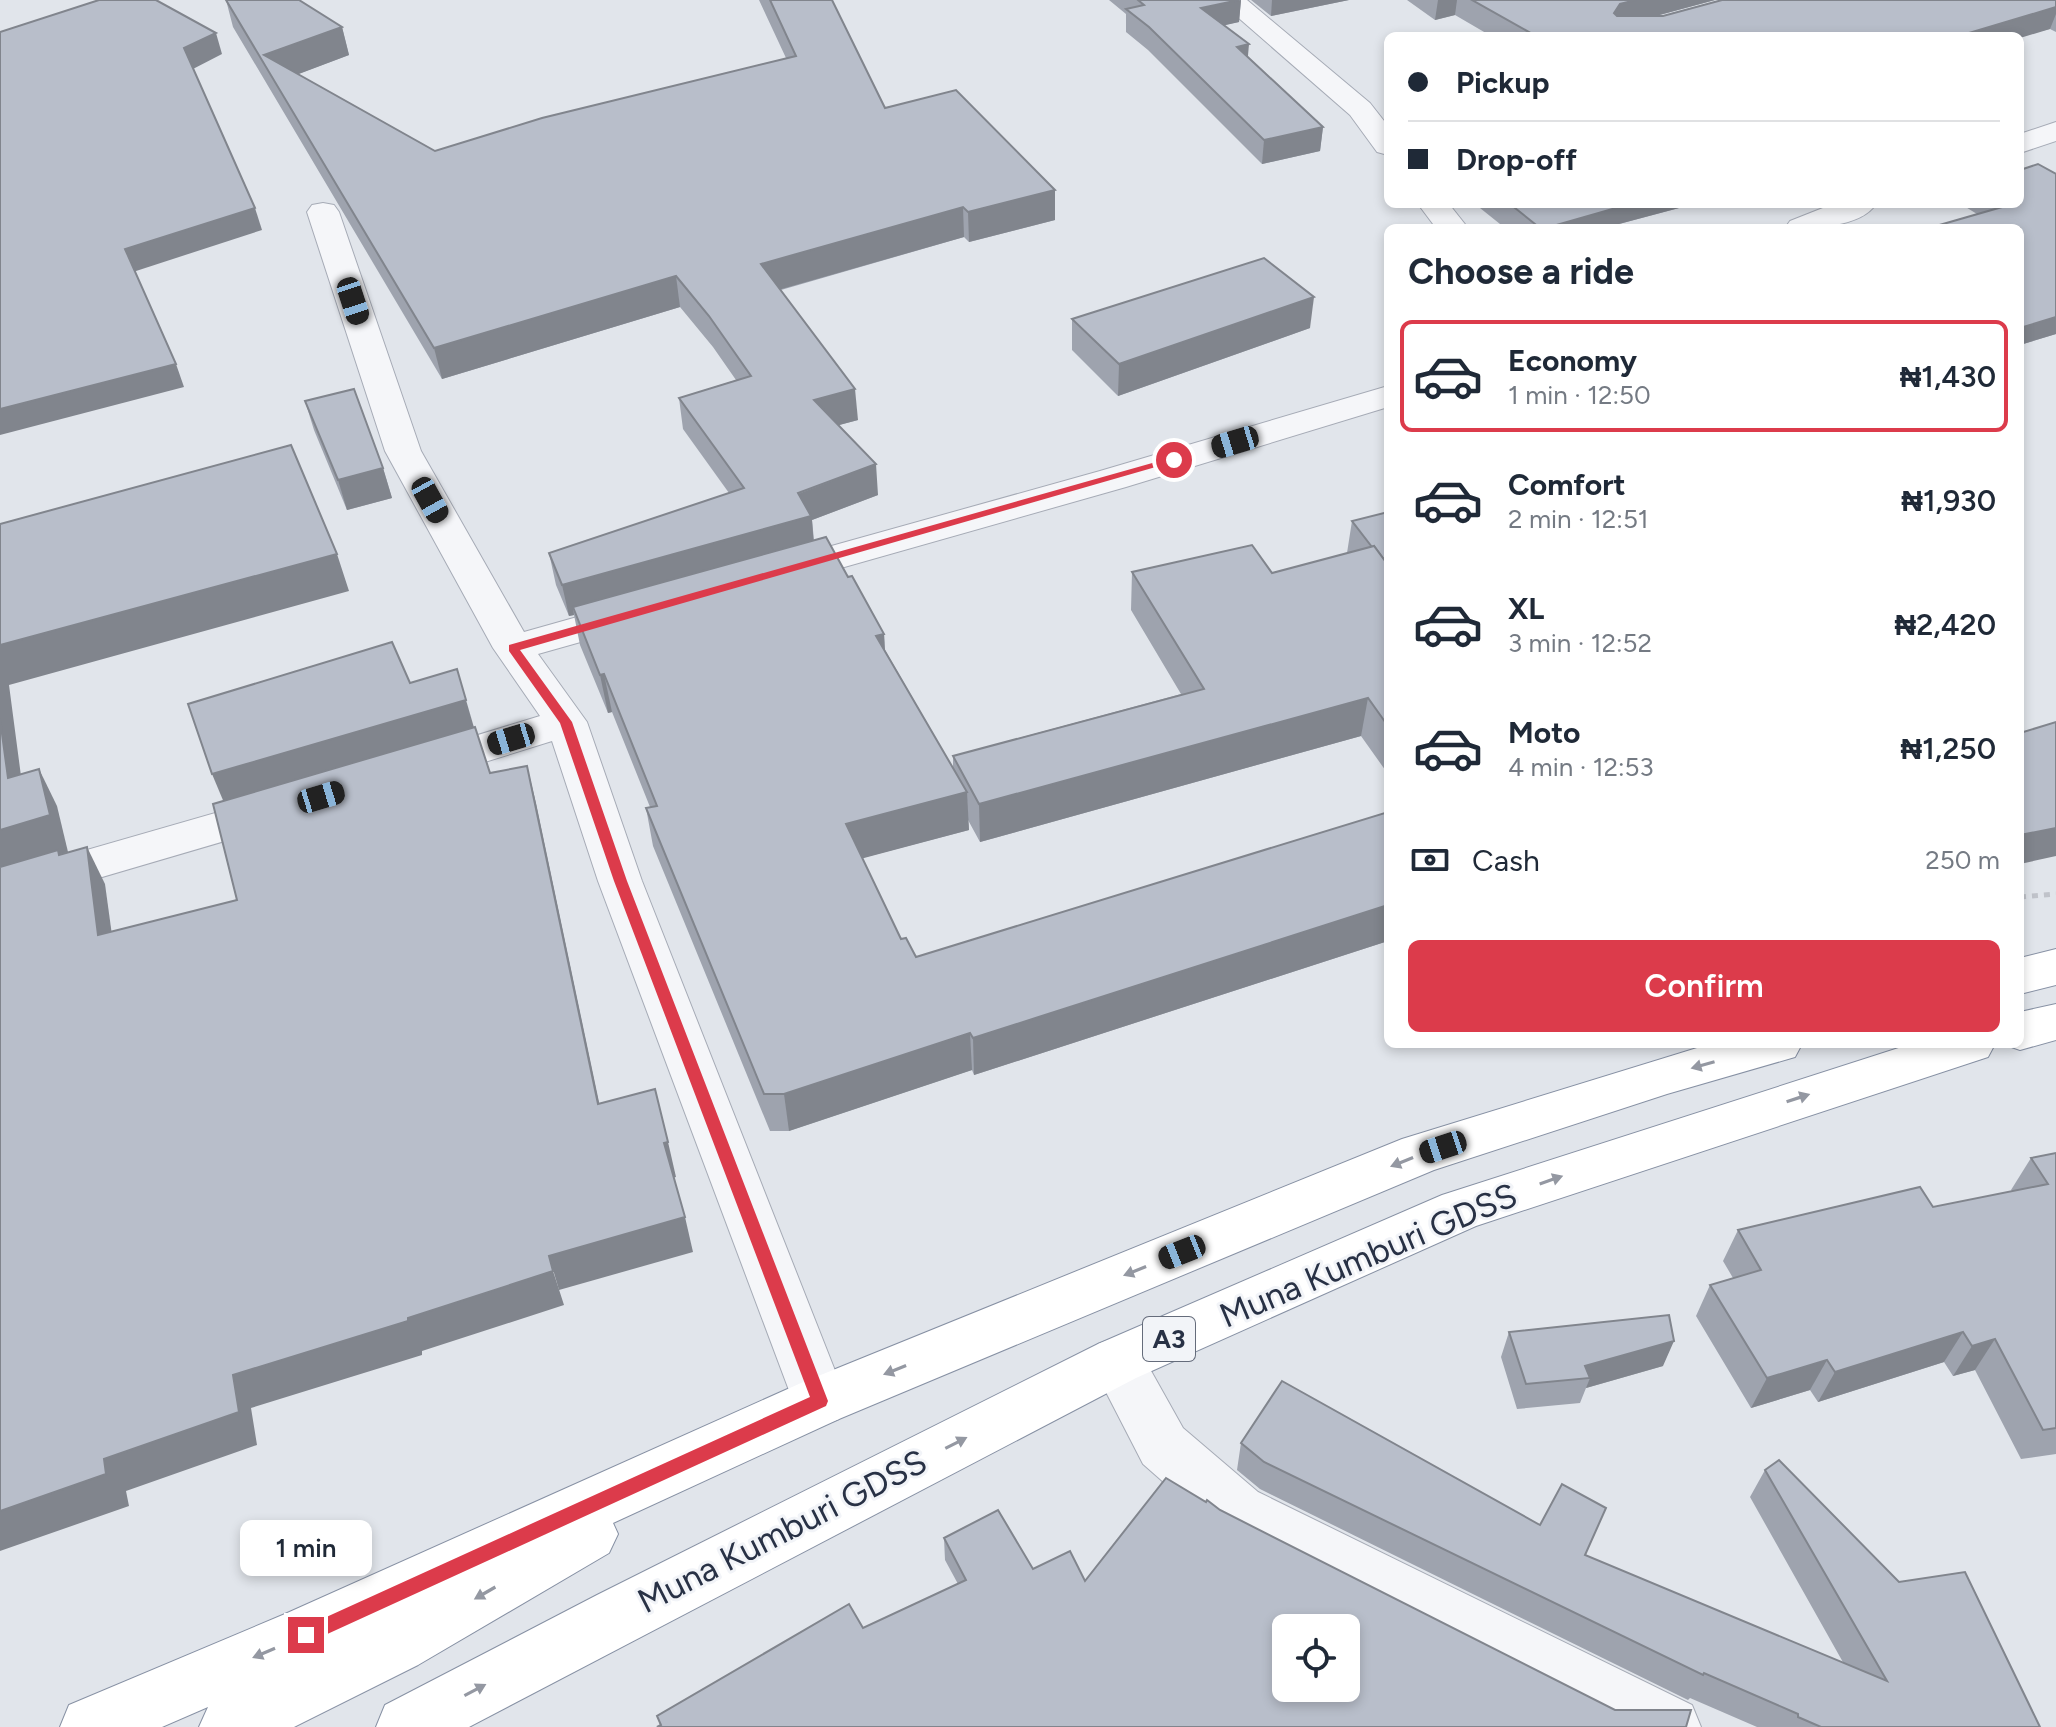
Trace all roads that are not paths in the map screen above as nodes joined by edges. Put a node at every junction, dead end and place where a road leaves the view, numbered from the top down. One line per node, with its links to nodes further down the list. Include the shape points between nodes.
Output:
1 (1231, 0): 3 (street)
2 (1384, 102): 3 (street)
3 (1360, 109): 5 (street)
4 (2055, 133): 6 (street)
5 (1384, 141)
6 (2024, 143)
7 (1436, 208): 10 (street)
8 (1851, 208): 11 (street)
9 (323, 212): 15 (street, via 403,451)
10 (1449, 224)
11 (1811, 224)
12 (1384, 397): 13 (street)
13 (744, 583)
14 (667, 605): 15 (street)
15 (513, 648): 16 (street)
16 (566, 722): 17 (street); 27 (street, via 620,881)
17 (393, 775)
18 (321, 797): 19 (street)
19 (0, 891)
20 (2056, 967): 21 (highway)
21 (2024, 975)
22 (2056, 1022): 23 (highway)
23 (2024, 1030)
24 (1764, 1048): 27 (highway, one-way to 27, via 1420,1154)
25 (1958, 1048): 26 (highway, Muna Kumburi GDSS / A3, one-way to 25, via 1460,1210)
26 (1117, 1361): 30 (highway, Muna Kumburi GDSS / A3, one-way to 26); 31 (street, via 1163,1446 1238,1511)
27 (820, 1401): 28 (highway, one-way to 28); 29 (highway, one-way to 29, via 397,1644)
28 (91, 1727)
29 (230, 1727)
30 (407, 1727)
31 (1670, 1727)

